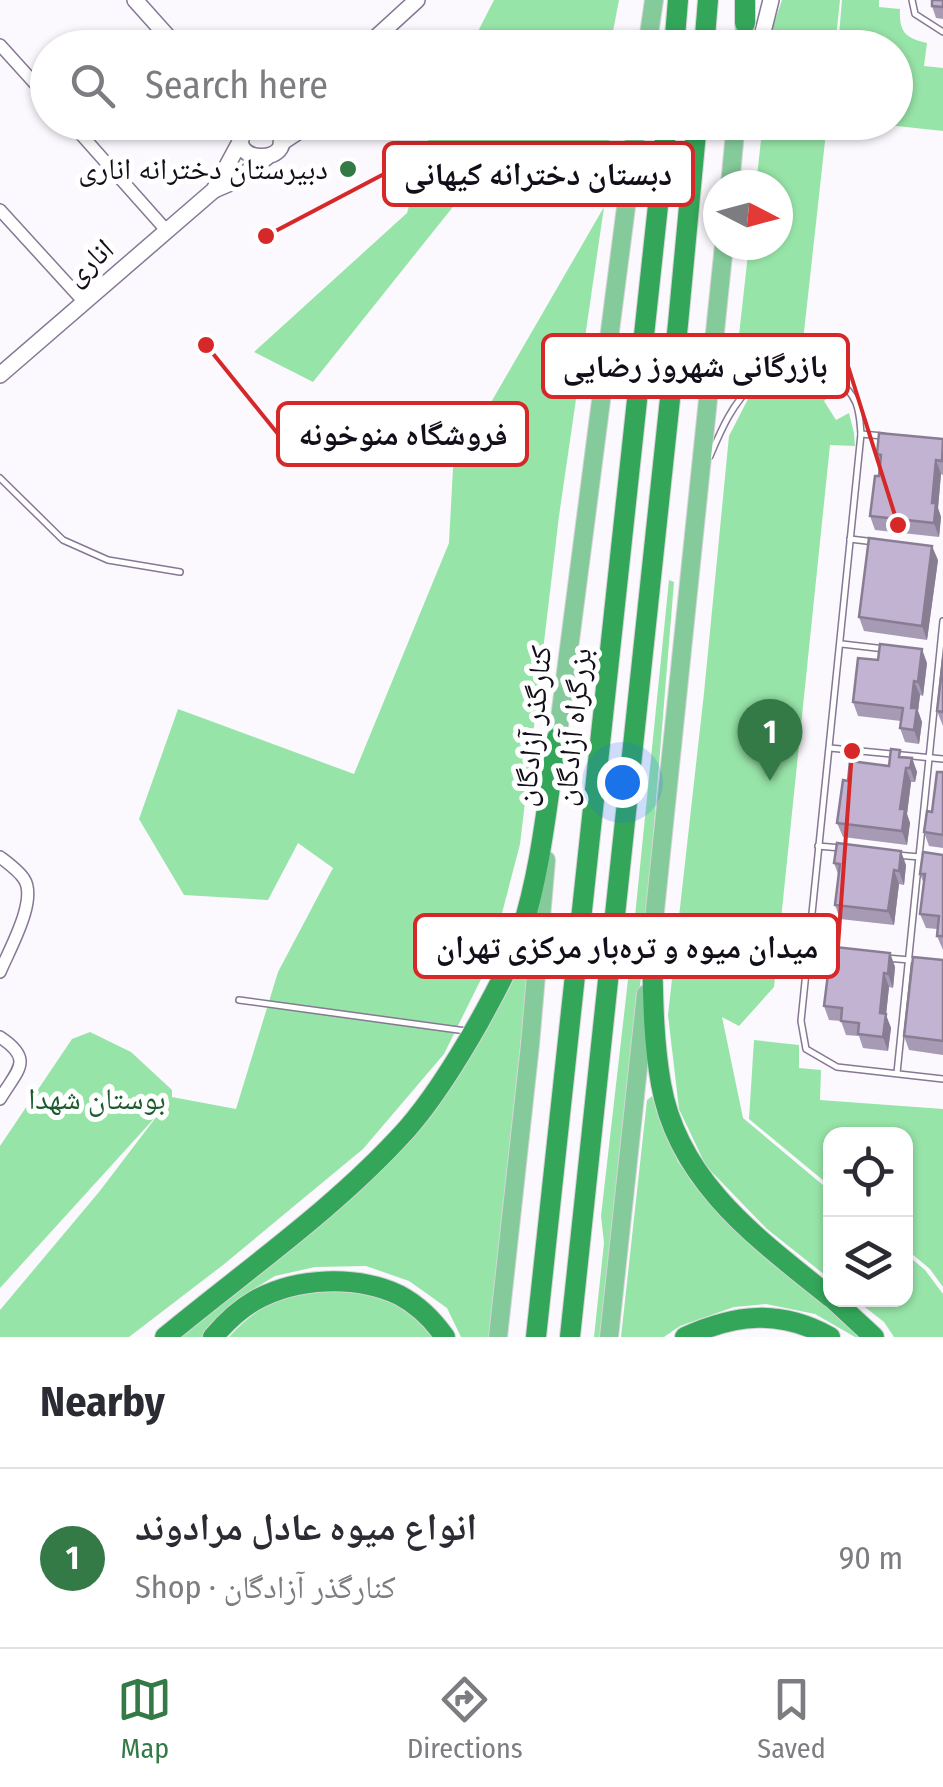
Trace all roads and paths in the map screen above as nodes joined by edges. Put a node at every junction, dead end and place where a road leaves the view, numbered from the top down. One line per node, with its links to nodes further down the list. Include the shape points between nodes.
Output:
1 (135, 0): 10 (street)
2 (417, 0): 11 (street)
3 (654, 0): 12 (main road)
4 (678, 0): 13 (highway)
5 (708, 0): 14 (highway)
6 (746, 0): 9 (highway)
7 (771, 0): 16 (street)
8 (912, 0): 17 (lane, via 915,14)
9 (746, 23): 15 (main road)
10 (162, 30)
11 (385, 30)
12 (650, 30)
13 (676, 30)
14 (706, 30)
15 (745, 30)
16 (764, 30)
17 (943, 32)
18 (0, 45): 19 (street)
19 (30, 78)
20 (86, 140): 33 (street)
21 (241, 140): 29 (street, via 250,155); 31 (street, اناری)
22 (281, 140): 28 (street)
23 (286, 140): 28 (street)
24 (634, 140): 49 (main road, کنارگذر آزادگان)
25 (665, 140): 78 (highway, بزرگراه آزادگان)
26 (695, 140): 79 (highway, بزرگراه آزادگان)
27 (735, 140): 30 (main road)
28 (281, 143): 29 (street, اناری)
29 (268, 157): 31 (street, اناری)
30 (731, 170)
31 (214, 190): 33 (street, اناری)
32 (0, 210): 35 (street)
33 (167, 231): 35 (street, اناری)
34 (722, 260): 39 (main road)
35 (84, 302): 36 (street, اناری)
36 (1, 374)
37 (861, 434): 38 (lane); 39 (lane, via 856,402 845,386 814,370 781,369 753,385 736,406); 41 (lane)
38 (894, 437)
39 (700, 477): 59 (main road)
40 (0, 478): 43 (lane, via 63,540 108,560)
41 (850, 539): 42 (lane); 45 (lane)
42 (887, 543)
43 (180, 572)
44 (943, 621): 48 (lane)
45 (840, 644): 46 (lane); 50 (lane)
46 (890, 650)
47 (923, 654): 48 (lane)
48 (941, 656): 51 (lane)
49 (558, 738): 67 (highway, via 528,910); 77 (main road, کنارگذر آزادگان)
50 (830, 748): 51 (lane); 53 (lane)
51 (930, 758): 52 (lane); 57 (lane)
52 (943, 759)
53 (818, 846): 54 (lane); 60 (lane)
54 (852, 850)
55 (886, 854): 57 (lane)
56 (0, 857): 65 (street, via 30,891)
57 (920, 858): 58 (lane); 63 (lane)
58 (932, 859)
59 (652, 945): 72 (highway, via 661,1087 684,1151 734,1217); 80 (main road)
60 (809, 950): 61 (lane); 69 (lane, via 801,1021 806,1050 837,1067)
61 (842, 953)
62 (876, 957): 63 (lane)
63 (909, 960): 64 (lane); 69 (lane)
64 (926, 962)
65 (0, 972)
66 (239, 1000): 67 (lane)
67 (474, 1032): 74 (highway, via 432,1098 383,1155)
68 (0, 1037): 71 (street, via 15,1046 22,1064)
69 (897, 1073): 70 (lane)
70 (943, 1078)
71 (0, 1099)
72 (823, 1291)
73 (842, 1307): 83 (highway)
74 (165, 1337)
75 (213, 1337): 76 (highway, via 269,1294 316,1282 348,1282 401,1296)
76 (445, 1337)
77 (498, 1337)
78 (536, 1337)
79 (570, 1337)
80 (609, 1337)
81 (684, 1337): 82 (highway, via 767,1316)
82 (830, 1337)
83 (874, 1337)

